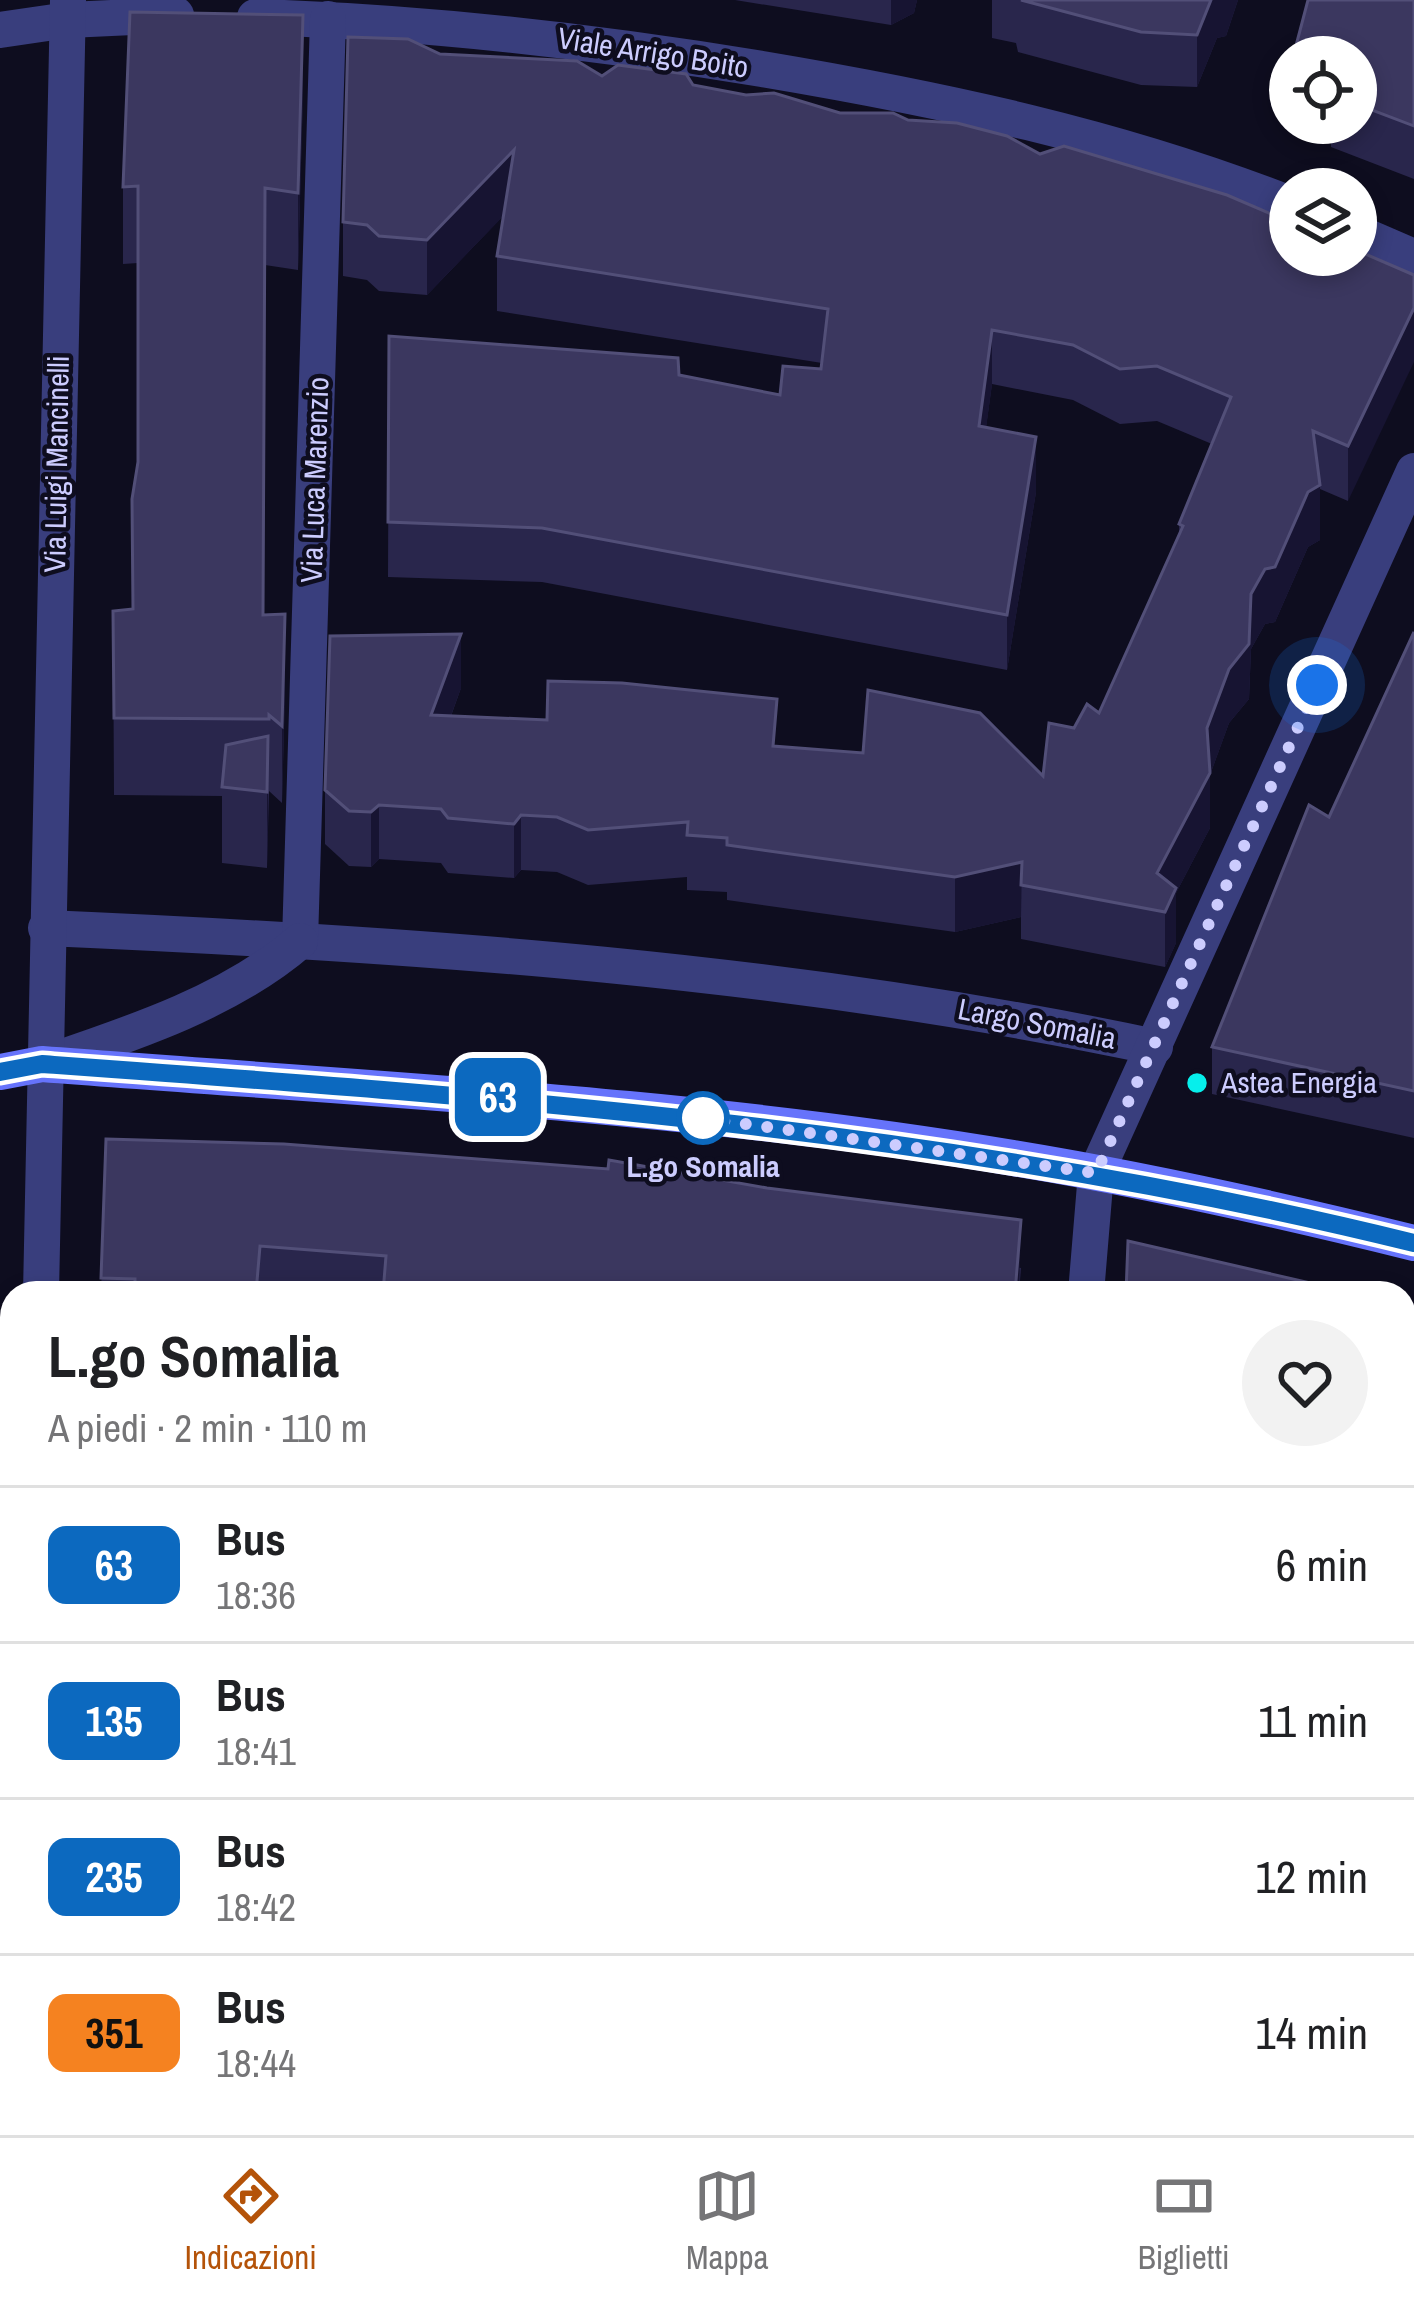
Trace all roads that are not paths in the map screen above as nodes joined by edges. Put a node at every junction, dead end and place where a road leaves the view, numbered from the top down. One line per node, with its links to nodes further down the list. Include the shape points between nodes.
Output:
1 (68, 10): 2 (street, Viale Arrigo Boito); 3 (street, Viale Arrigo Boito); 8 (street, Via Luigi Mancinelli)
2 (328, 19): 4 (street, Viale Arrigo Boito, via 551,37 857,86 1132,148); 9 (street, Via Luca Marenzio)
3 (0, 30)
4 (1269, 197)
5 (1377, 241): 6 (street)
6 (1414, 257)
7 (1414, 471): 10 (street)
8 (46, 928): 9 (street, Largo Somalia); 11 (street)
9 (300, 941): 10 (street, Largo Somalia, via 758,981 984,1012); 11 (street, via 269,966 158,1021)
10 (1155, 1048): 13 (street, Largo Somalia)
11 (42, 1064): 12 (main road); 13 (main road, via 590,1105); 15 (street)
12 (0, 1072)
13 (1096, 1173): 14 (main road); 16 (street)
14 (1414, 1243)
15 (40, 1281)
16 (1087, 1281)

